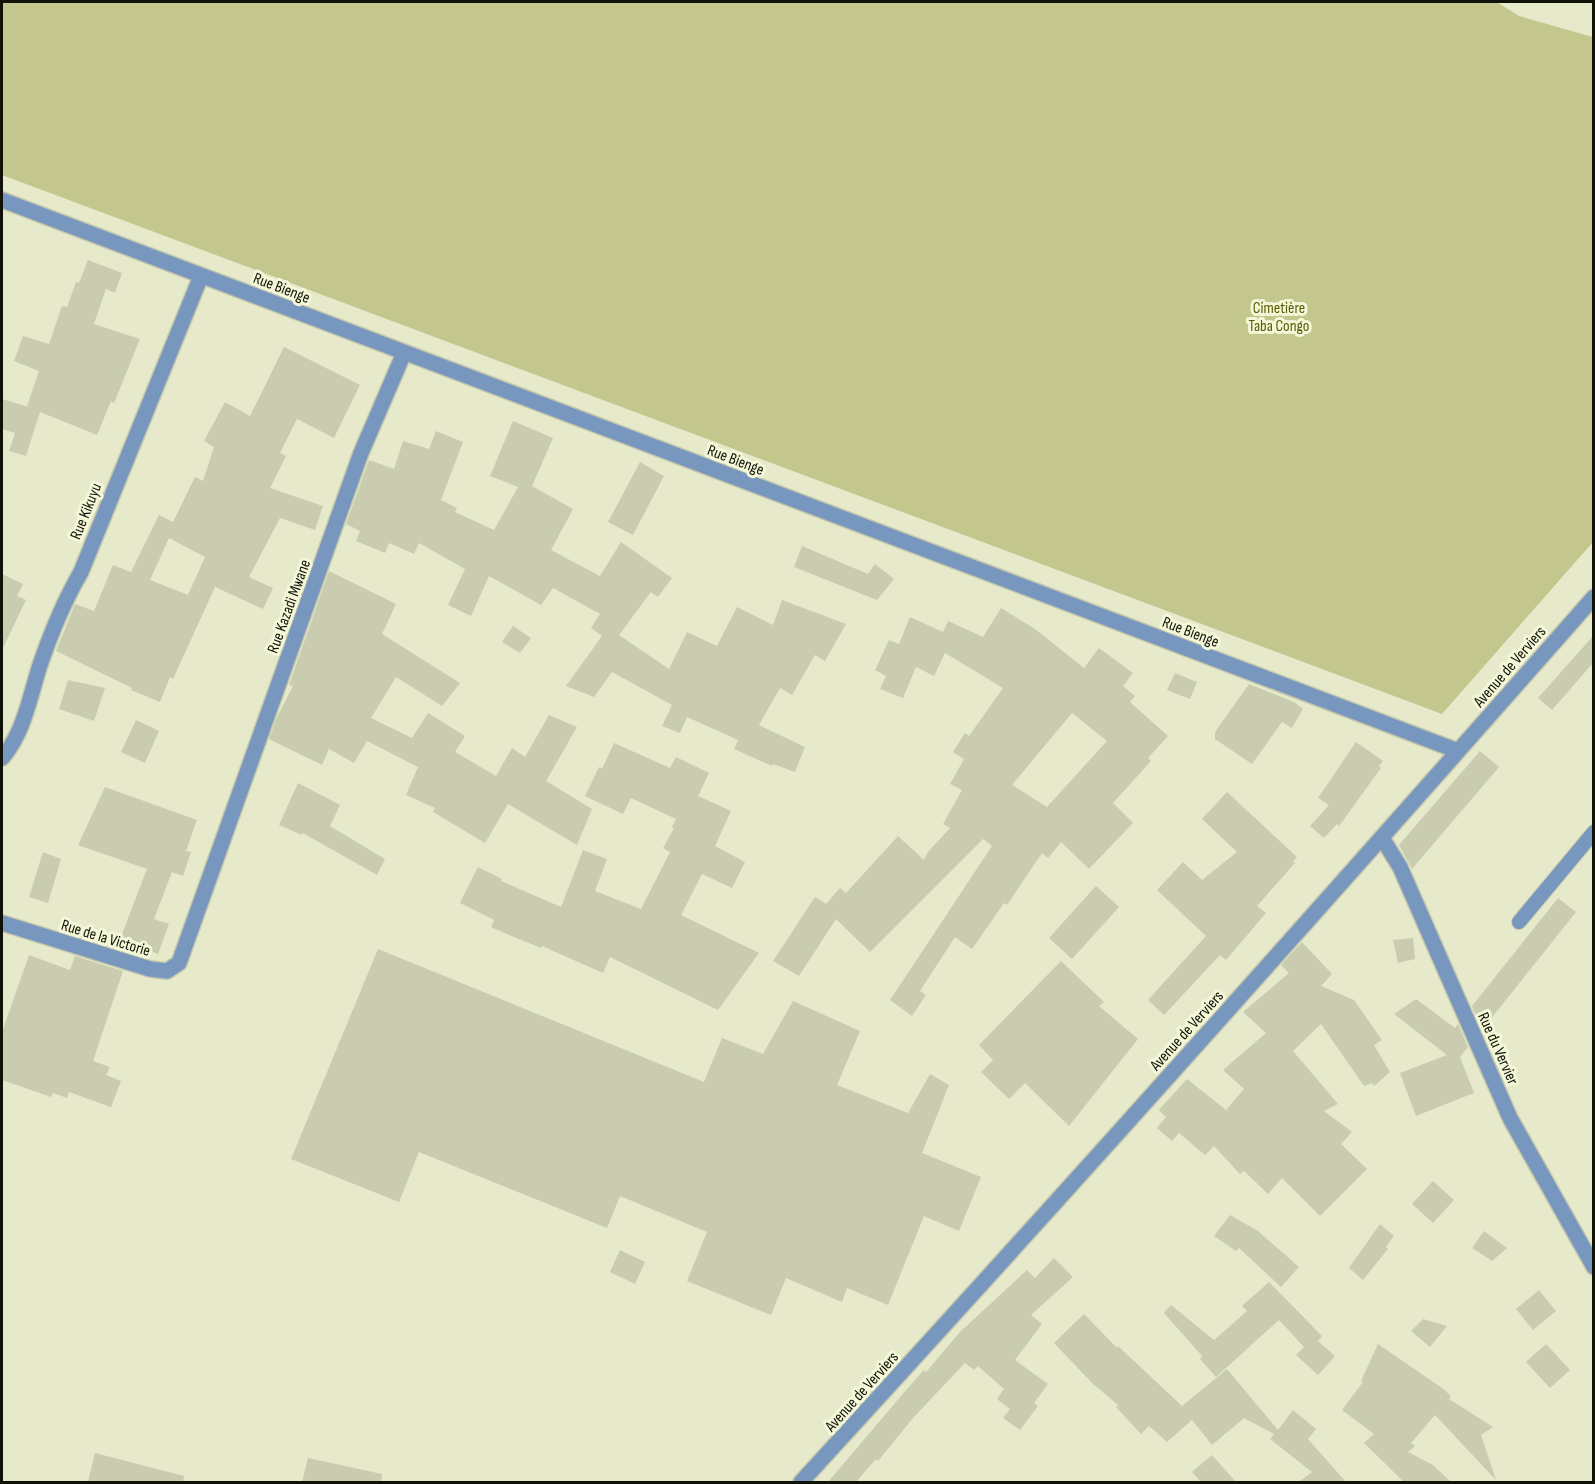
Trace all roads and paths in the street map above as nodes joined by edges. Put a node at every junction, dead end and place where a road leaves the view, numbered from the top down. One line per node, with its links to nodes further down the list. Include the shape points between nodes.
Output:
1 (2, 200): 2 (street, Rue Bienge)
2 (201, 276): 3 (street, Rue Bienge); 6 (street, Rue Kikuyu, via 81,572 64,602 15,741)
3 (404, 353): 5 (street, Rue Bienge); 9 (street, Rue Kazadi Mwane, via 362,453)
4 (1593, 597): 5 (street, Avenue de Verviers)
5 (1458, 751): 8 (street, Avenue de Verviers)
6 (2, 758)
7 (1593, 832): 10 (lane)
8 (1382, 838): 12 (street, Rue du Vervier, via 1400,867 1510,1118); 13 (street, Avenue de Verviers)
9 (211, 874): 11 (street, Rue de la Victorie, via 179,963 167,971 83,950)
10 (1519, 922)
11 (2, 923)
12 (1593, 1267)
13 (801, 1482)

